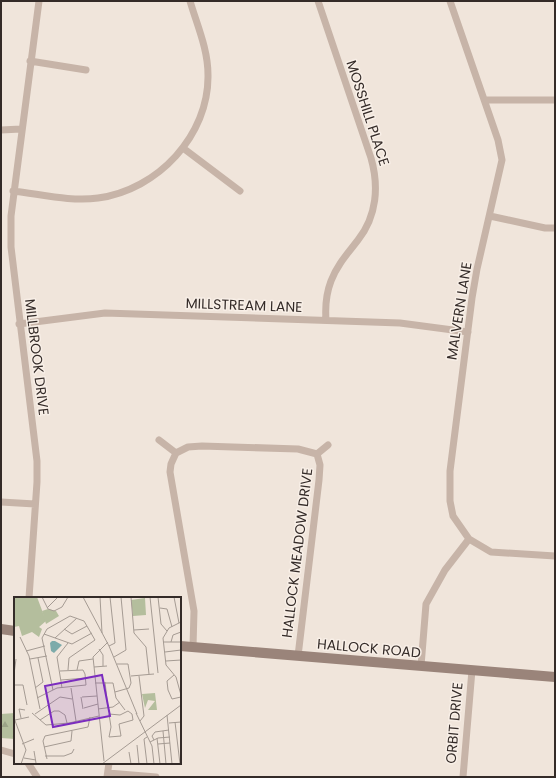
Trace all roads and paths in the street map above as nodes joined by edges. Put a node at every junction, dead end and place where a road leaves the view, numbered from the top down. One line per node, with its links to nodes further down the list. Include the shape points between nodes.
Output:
1 (39, 1): 5 (street, MILLBROOK DRIVE)
2 (190, 1): 11 (street, via 204,48 208,75 197,125)
3 (318, 1): 16 (street, MOSSHILL PLACE, via 371,158 376,184 374,208 370,218 360,238 341,261 331,280 326,299)
4 (450, 1): 7 (street, MALVERN LANE)
5 (30, 61): 6 (street); 9 (street, MILLBROOK DRIVE)
6 (86, 70)
7 (485, 100): 8 (street); 14 (street, MALVERN LANE, via 501,154)
8 (555, 100)
9 (21, 129): 10 (street); 12 (street, MILLBROOK DRIVE)
10 (1, 130)
11 (183, 148): 12 (street, via 162,169 142,182 106,196 79,198); 13 (street)
12 (14, 191): 17 (street, MILLBROOK DRIVE, via 11,247)
13 (240, 191)
14 (490, 216): 15 (street); 18 (street, MALVERN LANE, via 477,269)
15 (555, 228)
16 (326, 320): 17 (street, MILLSTREAM LANE, via 105,313); 18 (street, MILLSTREAM LANE, via 424,325)
17 (19, 324): 24 (street, MILLBROOK DRIVE, via 37,461)
18 (468, 332): 25 (street, MALVERN LANE, via 449,485 453,516)
19 (159, 440): 21 (street)
20 (328, 444): 22 (street)
21 (176, 453): 22 (street, via 188,447 202,446 298,449); 31 (street, via 170,472 194,610)
22 (317, 454): 32 (street, HALLOCK MEADOW DRIVE, via 320,464 319,480)
23 (1, 502): 24 (street)
24 (35, 504): 27 (street, MILLBROOK DRIVE)
25 (469, 539): 26 (street, MALVERN LANE, via 491,552); 33 (street, via 445,570 426,604)
26 (555, 556)
27 (29, 597)
28 (1, 630): 29 (street)
29 (14, 631)
30 (181, 646): 31 (street, HALLOCK ROAD)
31 (193, 647): 32 (street, HALLOCK ROAD)
32 (298, 656): 33 (street, HALLOCK ROAD)
33 (421, 666): 34 (street, HALLOCK ROAD)
34 (472, 670): 35 (street, HALLOCK ROAD); 43 (street, ORBIT DRIVE)
35 (555, 677)
36 (1, 750): 37 (street)
37 (14, 754)
38 (29, 764): 41 (street)
39 (109, 764): 40 (street)
40 (108, 775): 42 (street)
41 (37, 777)
42 (156, 777)
43 (463, 777)

